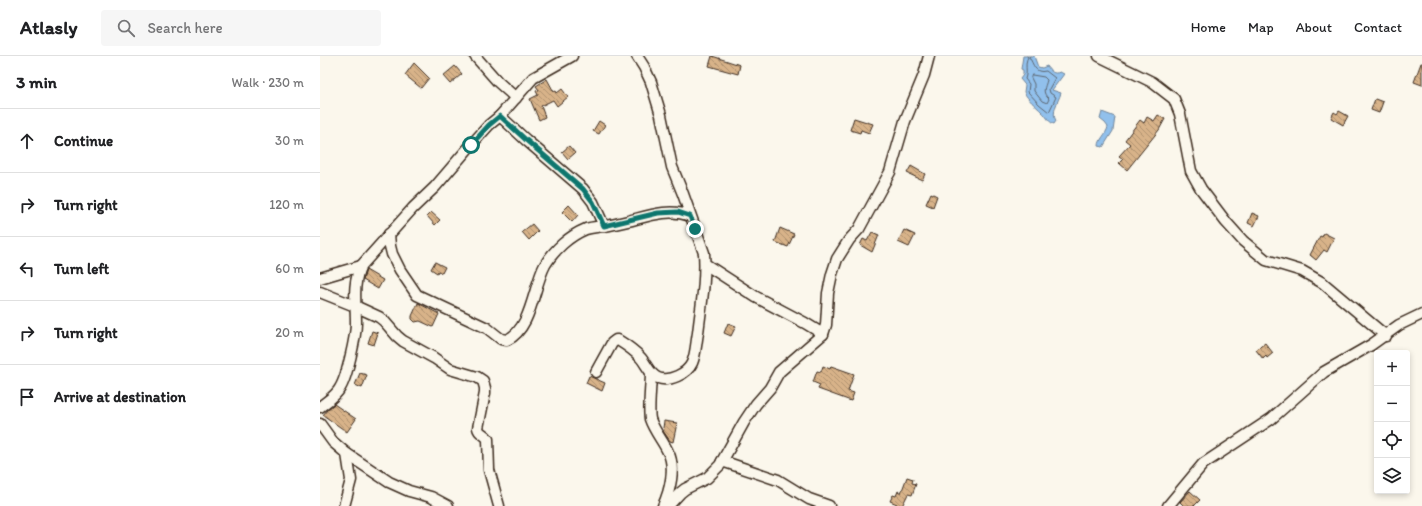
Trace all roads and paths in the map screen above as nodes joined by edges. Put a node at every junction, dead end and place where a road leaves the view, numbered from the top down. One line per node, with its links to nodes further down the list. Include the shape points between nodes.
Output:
1 (474, 56): 6 (street)
2 (572, 56): 6 (street, via 537,75)
3 (637, 56): 8 (street, via 651,82 672,167)
4 (929, 56): 17 (street, via 905,121 890,172 859,229 837,259 828,293)
5 (1099, 56): 18 (street, via 1152,82 1174,99 1180,114 1191,171 1201,189 1243,241 1266,260 1302,271 1323,283)
6 (516, 98): 7 (street)
7 (500, 116): 9 (street, via 583,189 593,202); 10 (street)
8 (690, 216): 9 (street, via 678,212 658,213); 11 (street, via 704,253)
9 (604, 226): 10 (street, via 592,227 574,235 552,255 545,266 523,324 507,340 417,295 392,254)
10 (389, 234): 12 (street)
11 (705, 264): 17 (street, via 756,297); 20 (street, via 695,352 691,366 671,379 662,379)
12 (361, 266): 13 (street); 15 (street, via 356,279)
13 (320, 278)
14 (320, 292): 15 (street)
15 (354, 306): 21 (street, via 355,333 342,386); 27 (street, via 383,319 403,341 450,369 477,377 484,383 485,393 478,428 488,439 489,470)
16 (1422, 314): 18 (street, via 1400,325)
17 (823, 334): 24 (street, via 779,372 734,437)
18 (1386, 336): 31 (street, via 1324,372 1271,419 1202,464)
19 (596, 372): 20 (street, via 616,340 639,355)
20 (651, 373): 28 (street, via 650,419 669,453 672,469)
21 (320, 407)
22 (320, 424): 23 (street, via 333,442)
23 (347, 454): 25 (street, via 351,480); 26 (street, via 389,482)
24 (722, 461): 29 (street, via 707,478 685,489); 30 (street, via 778,480 809,499)
25 (344, 506)
26 (448, 506)
27 (499, 506)
28 (663, 506)
29 (668, 506)
30 (829, 506)
31 (1168, 506)

